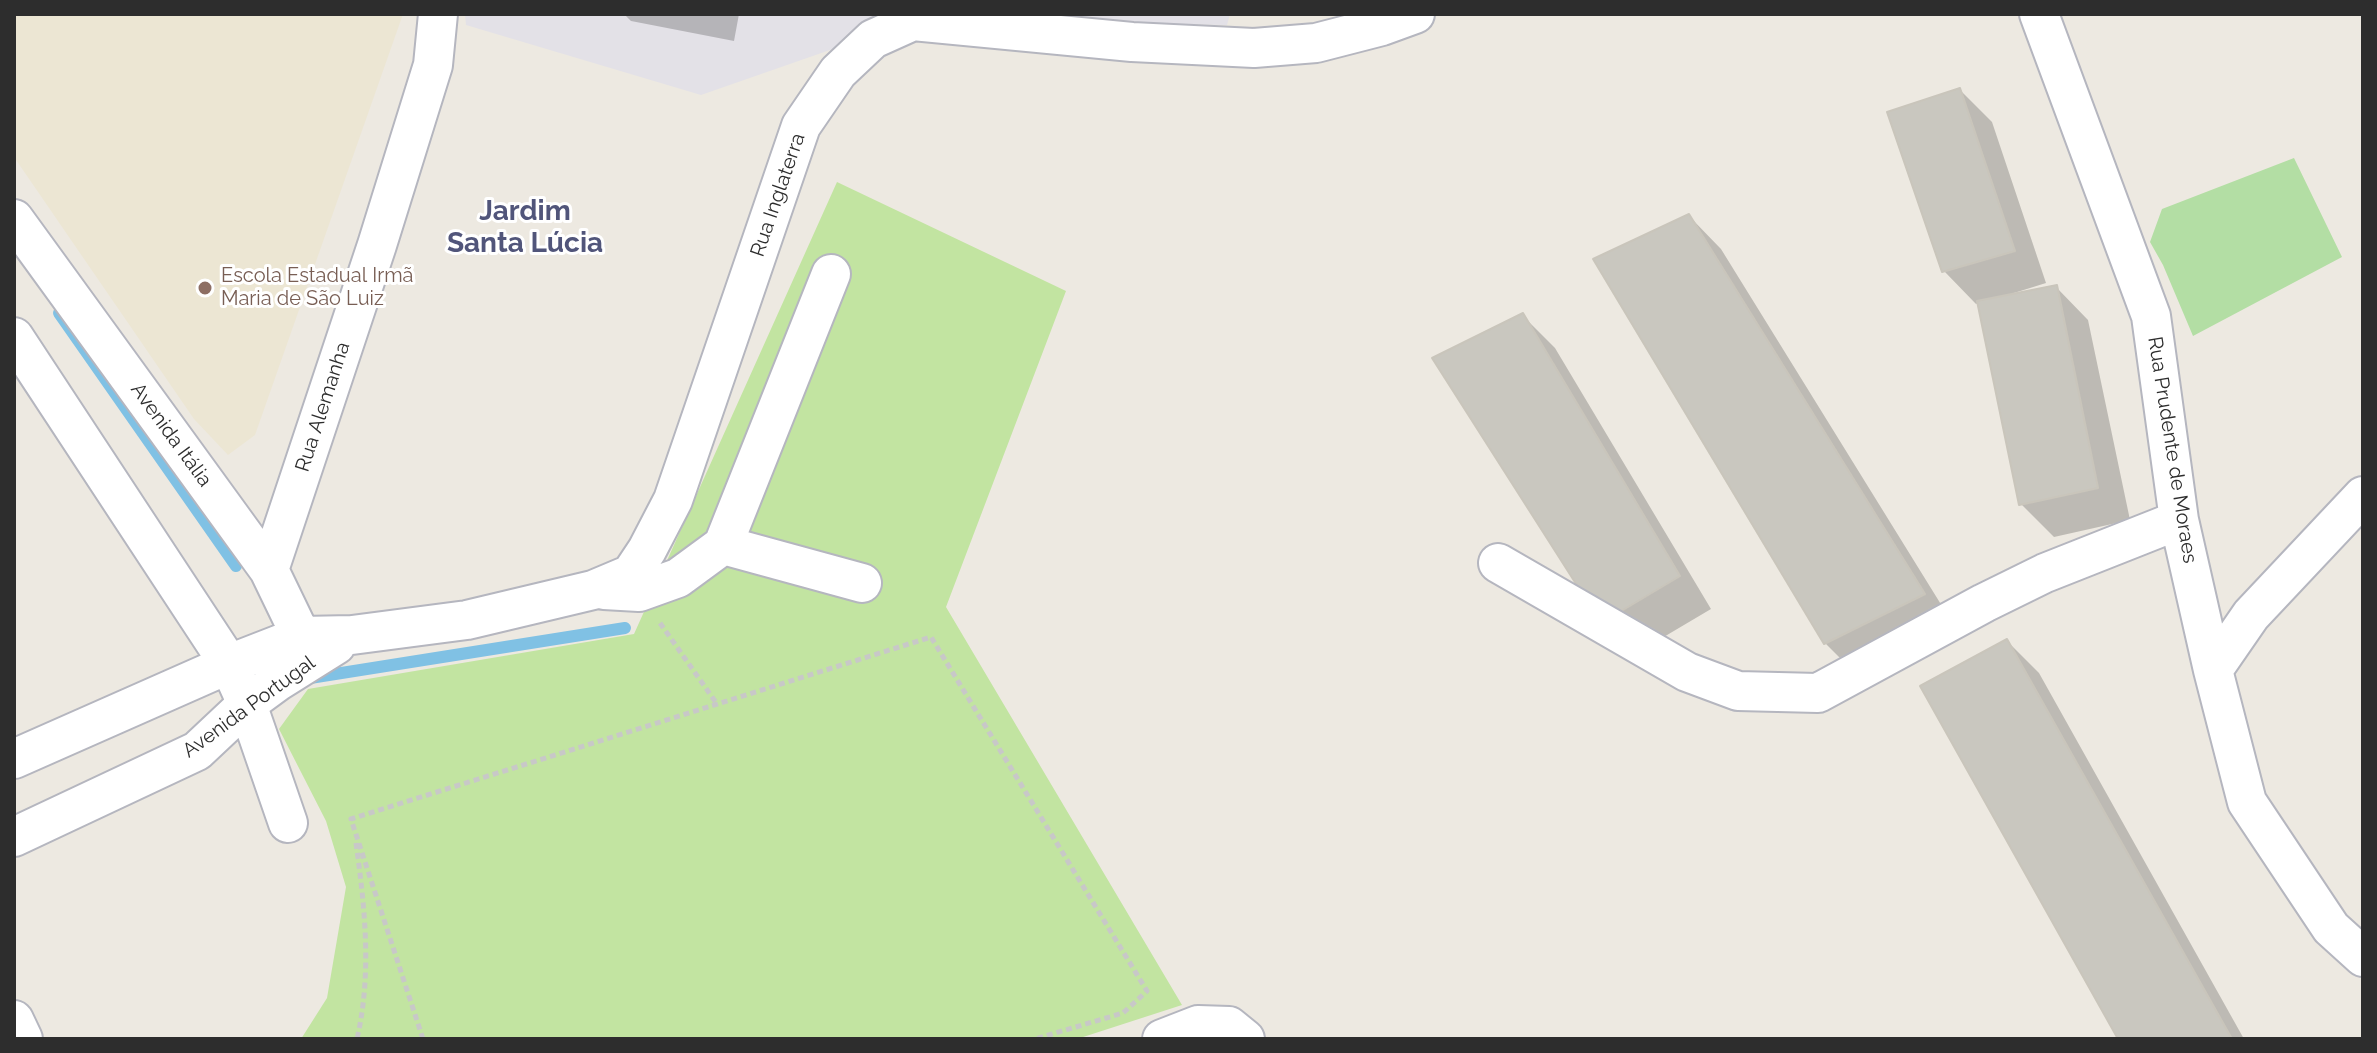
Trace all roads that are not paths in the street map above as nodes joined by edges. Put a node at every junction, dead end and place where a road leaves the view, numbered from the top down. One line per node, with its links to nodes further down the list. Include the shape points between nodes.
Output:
1 (438, 14): 11 (street, Rua Alemanha, via 433,65)
2 (1415, 14): 13 (street, Rua Inglaterra, via 1316,43 1254,48 913,21 873,39 838,72 801,126 673,500 631,574)
3 (2039, 14): 8 (street, Rua Prudente de Moraes, via 2151,316)
4 (14, 219): 11 (street, Avenida Itália)
5 (831, 274): 9 (street)
6 (14, 337): 15 (street)
7 (2363, 496): 16 (street, via 2251,615)
8 (2179, 520): 10 (street, via 2045,573 1818,693 1738,691 1687,672); 16 (street, Rua Prudente de Moraes)
9 (723, 545): 12 (street); 13 (street, via 678,578 639,592)
10 (1498, 563)
11 (269, 570): 14 (street, Avenida Itália)
12 (862, 583)
13 (593, 590): 14 (street, Avenida Portugal, via 467,620 352,635)
14 (307, 648): 15 (street, Avenida Portugal); 17 (street, Avenida Portugal)
15 (229, 664): 17 (street); 18 (street, Avenida Portugal)
16 (2213, 670): 21 (street, Rua Prudente de Moraes, via 2247,802 2331,928)
17 (247, 704): 19 (street); 20 (street, Avenida Portugal, via 197,751)
18 (14, 759)
19 (288, 823)
20 (14, 837)
21 (2363, 957)
22 (14, 1020): 23 (street)
23 (23, 1039)
24 (1162, 1039): 25 (street, via 1198,1025 1229,1026)
25 (1245, 1039)

